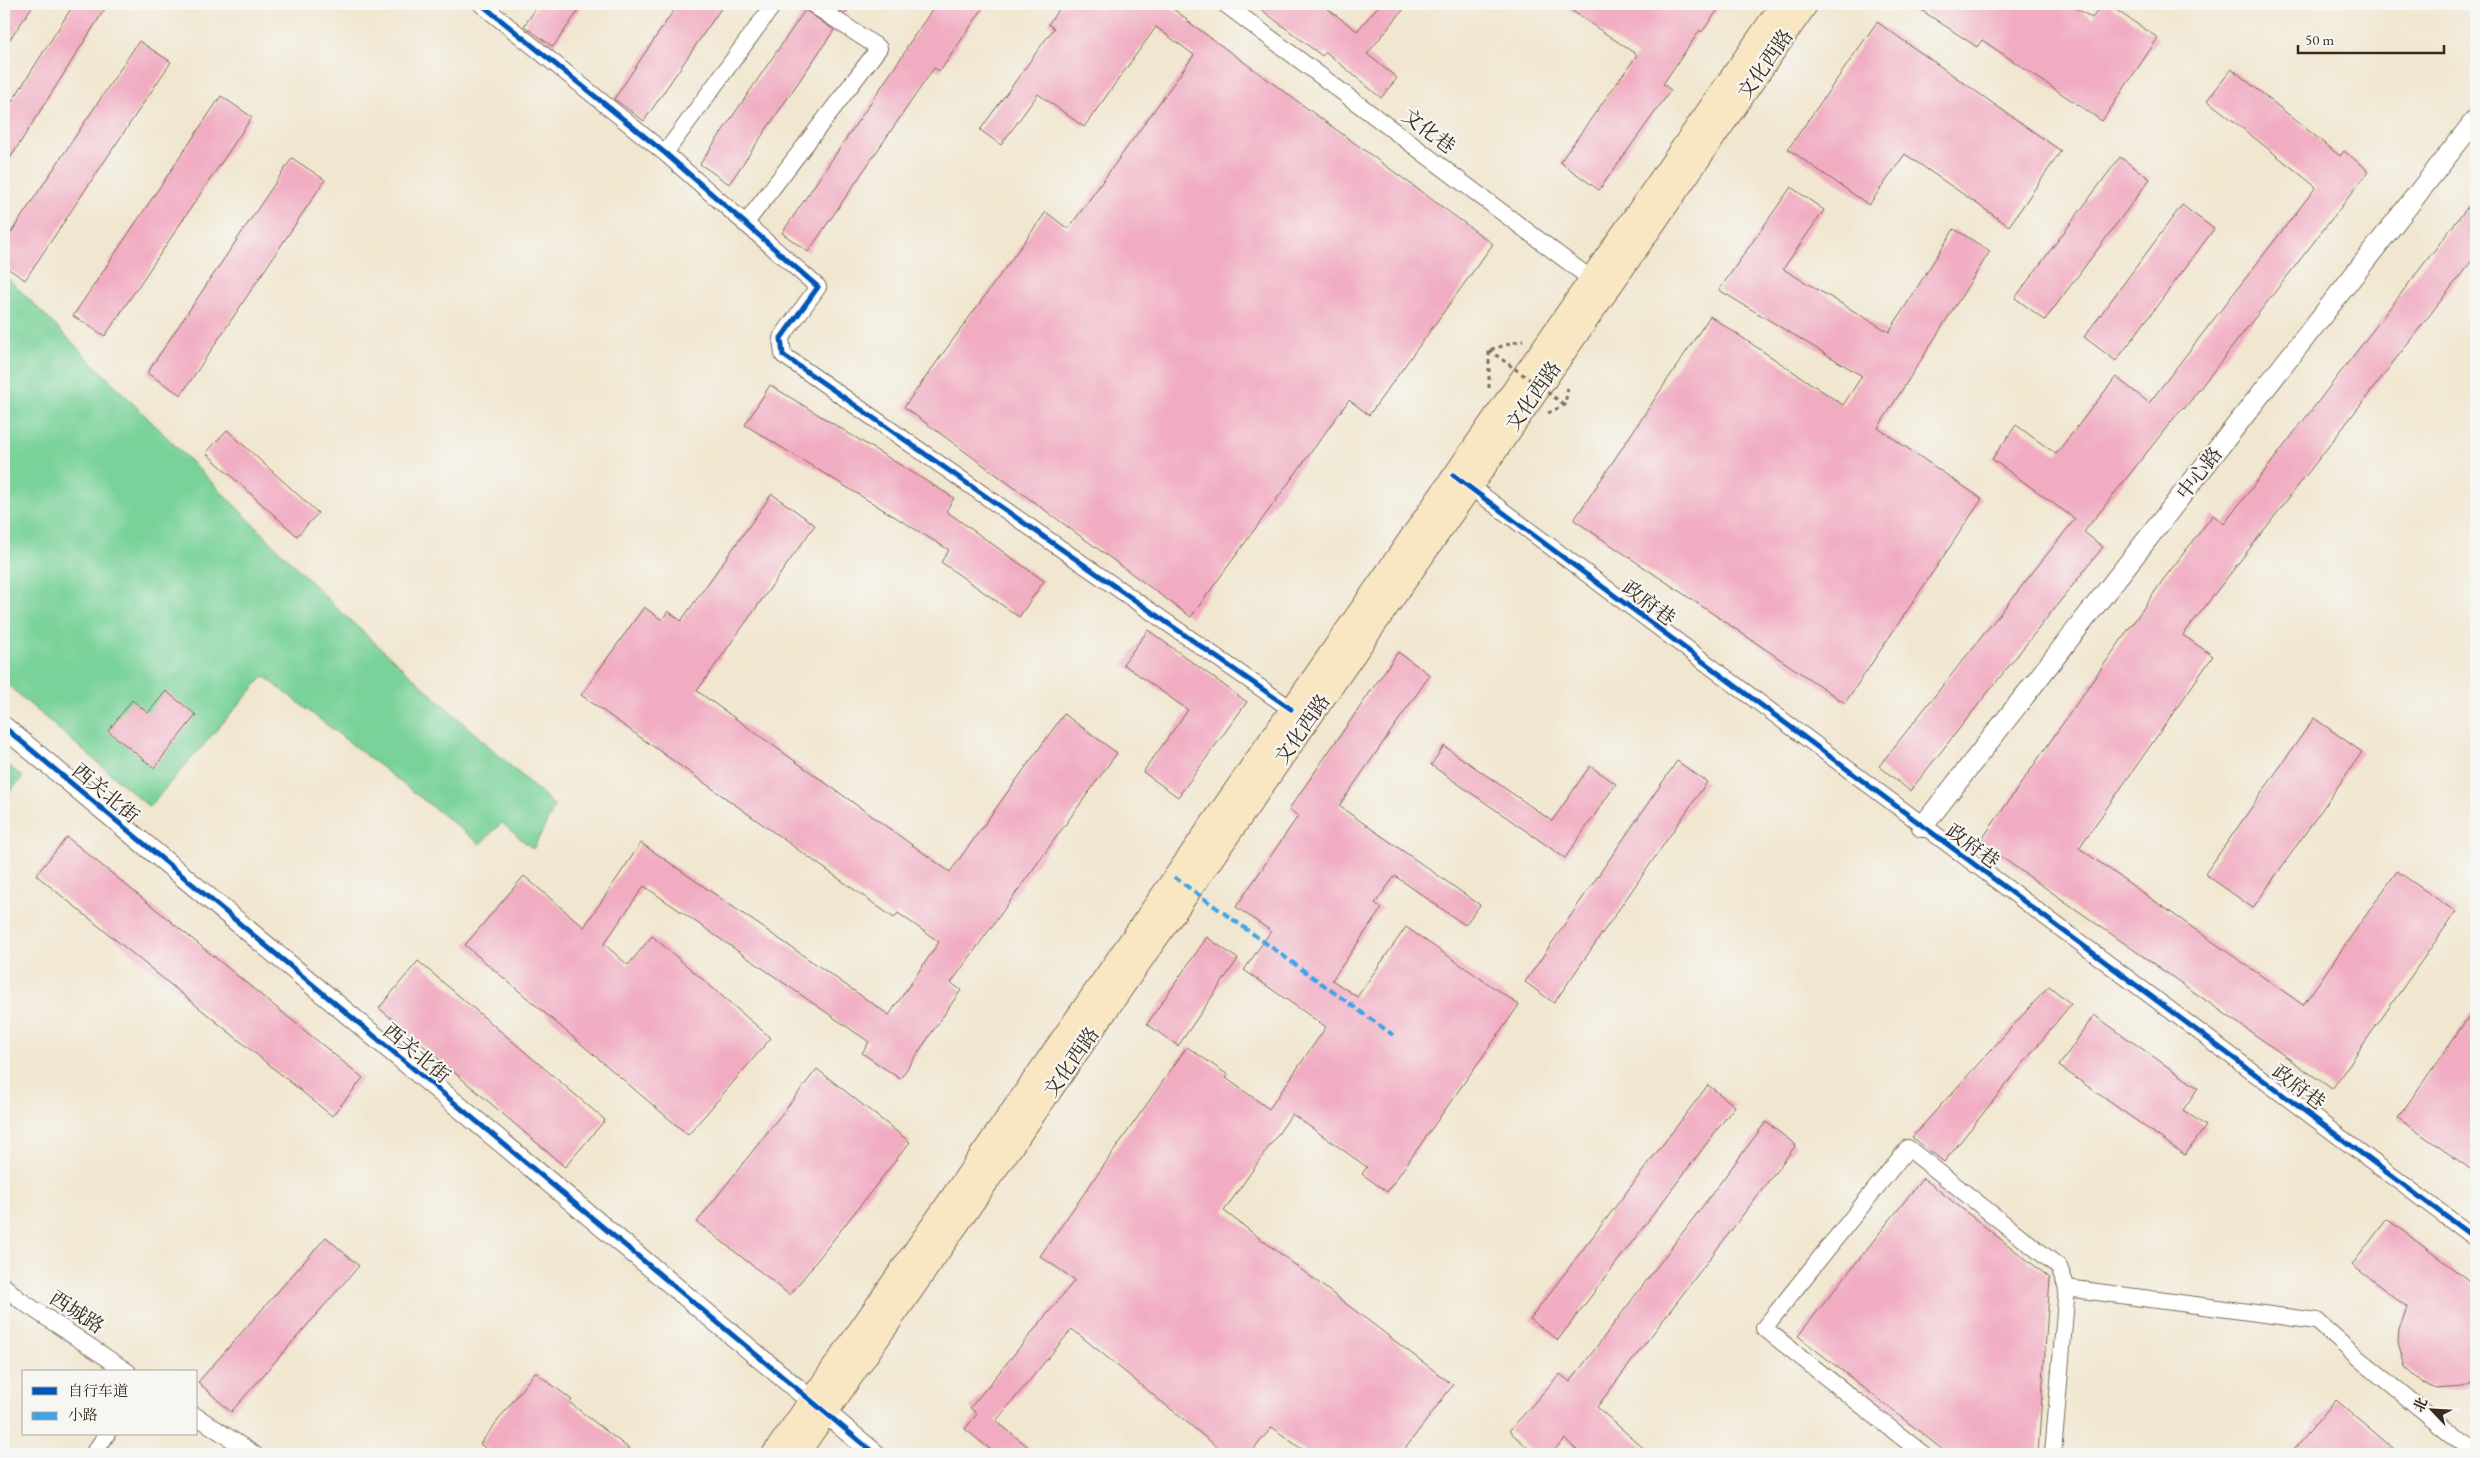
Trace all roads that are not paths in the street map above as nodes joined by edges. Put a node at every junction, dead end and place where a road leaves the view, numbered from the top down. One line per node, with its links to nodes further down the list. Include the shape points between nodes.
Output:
1 (481, 4): 8 (street)
2 (774, 4): 8 (street)
3 (812, 4): 9 (street, via 879,48)
4 (1225, 4): 10 (street, 文化巷)
5 (1782, 4): 10 (main road, 文化西路)
6 (1807, 4): 10 (main road, 文化西路)
7 (2476, 118): 14 (street, 中心路)
8 (665, 153): 9 (street)
9 (745, 224): 12 (street, via 818,287 781,338 783,354)
10 (1598, 285): 11 (main road, 文化西路)
11 (1462, 481): 12 (main road, 文化西路); 14 (street, 政府巷); 19 (main road, 文化西路)
12 (1291, 709): 19 (main road, 文化西路)
13 (4, 727): 19 (street, 西关北街)
14 (1922, 827): 15 (street, 政府巷)
15 (2476, 1239)
16 (4, 1286): 18 (street, 西城路)
17 (2067, 1288): 27 (street, via 2059,1267 1908,1148 1764,1328); 28 (street); 29 (street, via 2317,1321)
18 (125, 1370)
19 (818, 1408): 24 (main road, 文化西路); 25 (main road, 文化西路); 26 (street, 西关北街)
20 (198, 1417): 23 (street)
21 (106, 1436): 22 (street)
22 (93, 1454)
23 (254, 1454)
24 (772, 1454)
25 (798, 1454)
26 (876, 1454)
27 (1923, 1454)
28 (2053, 1454)
29 (2476, 1454)

